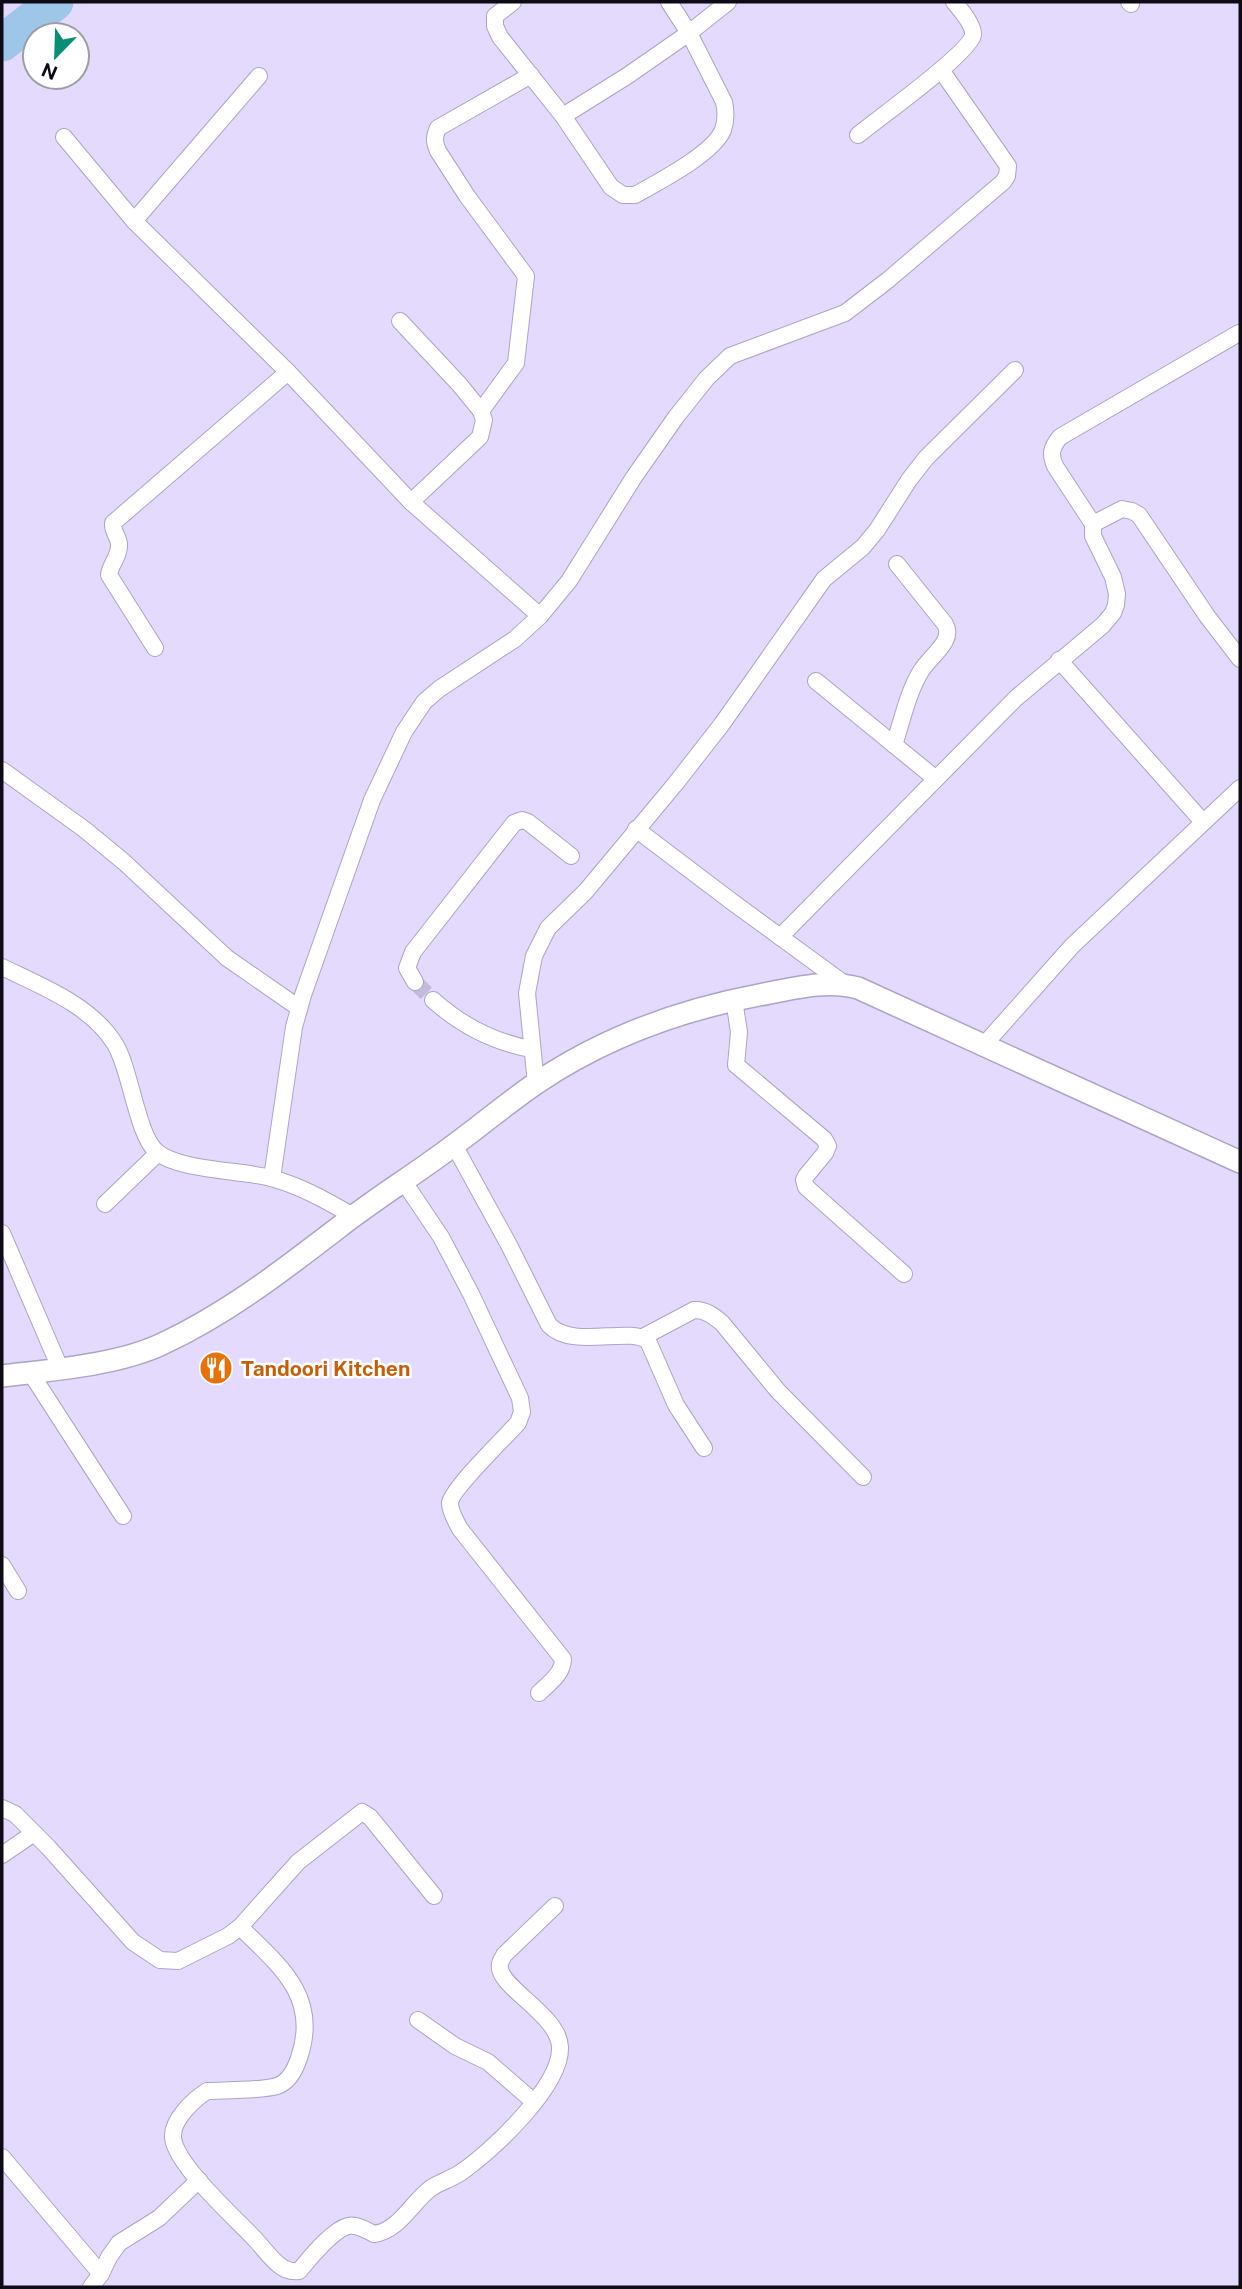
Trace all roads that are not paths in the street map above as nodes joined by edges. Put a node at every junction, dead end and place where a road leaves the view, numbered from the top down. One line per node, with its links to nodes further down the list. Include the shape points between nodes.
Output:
1 (513, 2): 7 (street, via 495,16 495,26)
2 (669, 2): 5 (street)
3 (727, 2): 5 (street)
4 (954, 2): 6 (street, via 973,34)
5 (689, 33): 9 (street); 9 (street, via 726,111 717,140 697,158 635,195 623,195 611,187)
6 (941, 70): 10 (street); 21 (street, via 1008,166 1003,182 845,313 730,356 707,377 634,477 569,581)
7 (531, 75): 9 (street); 17 (street, via 438,128 435,135 434,143 445,162 526,276 516,363)
8 (259, 76): 12 (street)
9 (564, 116)
10 (858, 135)
11 (64, 137): 12 (street)
12 (134, 221): 16 (street)
13 (400, 321): 17 (street)
14 (1239, 333): 19 (street, via 1060,437 1053,446 1055,466)
15 (1015, 370): 31 (street, via 926,458 863,547 824,579 722,724)
16 (288, 372): 18 (street); 22 (street, via 113,523 119,548 109,575)
17 (481, 411): 18 (street, via 480,437)
18 (411, 502): 21 (street)
19 (1093, 524): 23 (street, via 1122,509 1139,515); 24 (street, via 1093,536 1113,577 1116,605 1104,625)
20 (897, 564): 26 (street, via 949,634 917,678)
21 (540, 616): 39 (street, via 515,639 424,702 409,723 372,800)
22 (155, 648)
23 (1240, 659)
24 (1059, 660): 28 (street); 30 (street)
25 (816, 681): 26 (street)
26 (894, 745): 28 (street)
27 (2, 770): 39 (street, via 124,862 227,958)
28 (936, 779): 33 (street)
29 (1240, 788): 30 (street)
30 (1203, 822): 40 (street, via 1072,946)
31 (636, 829): 33 (street); 41 (street, via 586,891 548,928 534,956 527,993)
32 (571, 856): 35 (street, via 528,822 514,822 413,952 407,968)
33 (780, 937): 36 (street)
34 (2, 967): 44 (street, via 82,1009 115,1043 148,1140)
35 (415, 982)
36 (846, 985): 38 (street, via 824,983); 40 (street)
37 (433, 1000): 41 (street, via 449,1015 490,1038)
38 (734, 1000): 42 (street, via 642,1027); 51 (street, via 739,1032 736,1065 828,1146 806,1176 806,1187)
39 (299, 1008): 46 (street)
40 (984, 1045): 45 (street)
41 (531, 1048): 42 (street)
42 (536, 1084): 43 (street)
43 (454, 1145): 47 (street); 52 (street, via 553,1329 582,1336)
44 (158, 1153): 46 (street, via 197,1166); 48 (street)
45 (1240, 1162)
46 (272, 1178): 49 (street)
47 (404, 1182): 49 (street); 61 (street, via 441,1237 520,1398 518,1423 462,1484 450,1506 460,1529 563,1659 559,1673)
48 (105, 1204)
49 (353, 1216): 53 (street, via 296,1261 186,1333 129,1356)
50 (2, 1233): 53 (street)
51 (904, 1274)
52 (643, 1337): 56 (street, via 653,1348 676,1405); 57 (street, via 694,1310 713,1316 778,1391)
53 (60, 1368): 54 (street)
54 (30, 1373): 55 (street); 58 (street)
55 (2, 1376)
56 (704, 1448)
57 (863, 1477)
58 (122, 1517)
59 (2, 1565): 60 (street)
60 (19, 1591)
61 (539, 1693)
62 (2, 1808): 63 (street)
63 (34, 1833): 64 (street); 67 (street, via 132,1942 160,1960 178,1961)
64 (2, 1855)
65 (434, 1896): 67 (street, via 362,1812 298,1862)
66 (555, 1906): 69 (street, via 499,1964 502,1978 555,2028 559,2040 551,2081)
67 (240, 1927): 71 (street, via 295,1988 306,2020 304,2041 290,2078 277,2086 207,2091 180,2117 174,2127 176,2148)
68 (418, 2020): 69 (street, via 488,2062)
69 (534, 2102): 71 (street, via 502,2139 460,2173 430,2189 390,2229 374,2234 347,2226 299,2271 279,2266)
70 (2, 2157): 72 (street)
71 (199, 2180): 72 (street, via 159,2218 119,2243)
72 (102, 2274): 73 (street)
73 (91, 2287)

